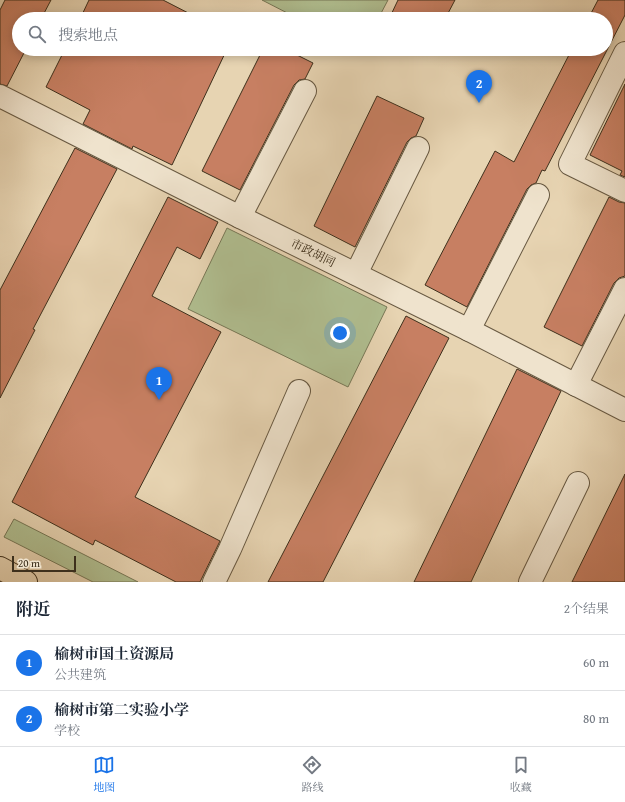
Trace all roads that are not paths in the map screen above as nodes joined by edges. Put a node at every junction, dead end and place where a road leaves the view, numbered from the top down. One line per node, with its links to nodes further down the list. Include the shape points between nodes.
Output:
1 (625, 52): 5 (street, via 570,164)
2 (305, 91): 7 (street)
3 (0, 96): 7 (street, 市政胡同)
4 (418, 148): 8 (street)
5 (625, 191)
6 (538, 195): 10 (street)
7 (240, 217): 8 (street, 市政胡同)
8 (356, 274): 10 (street, 市政胡同)
9 (625, 289): 11 (street)
10 (469, 330): 11 (street, 市政胡同)
11 (576, 385): 13 (street, 市政胡同)
12 (299, 391): 17 (street)
13 (625, 410)
14 (578, 483): 18 (street)
15 (0, 568): 16 (main road)
16 (26, 582)
17 (214, 582)
18 (530, 582)

